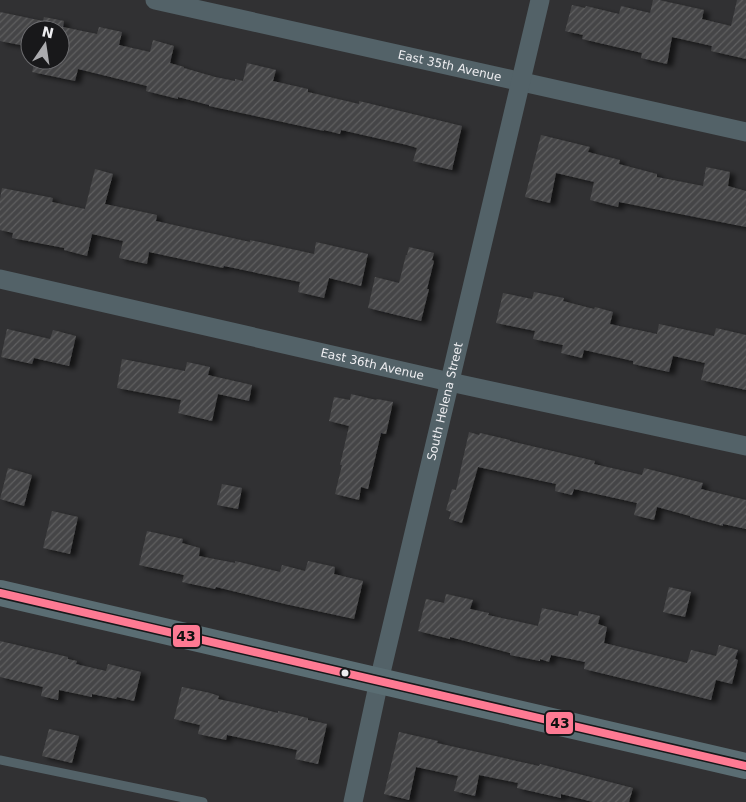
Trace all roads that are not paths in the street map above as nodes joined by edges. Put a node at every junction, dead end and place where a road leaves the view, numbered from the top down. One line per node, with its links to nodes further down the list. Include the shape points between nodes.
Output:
1 (155, 0): 3 (street, East 35th Avenue)
2 (540, 0): 3 (street, South Helena Street)
3 (521, 82): 4 (street, East 35th Avenue); 6 (street, South Helena Street)
4 (746, 132)
5 (0, 279): 6 (street, East 36th Avenue)
6 (450, 382): 7 (street, East 36th Avenue); 9 (street, South Helena Street)
7 (746, 446)
8 (0, 593): 9 (street)
9 (379, 681): 11 (street); 13 (street, South Helena Street)
10 (0, 760): 12 (lane)
11 (746, 766)
12 (203, 802)
13 (353, 802)

